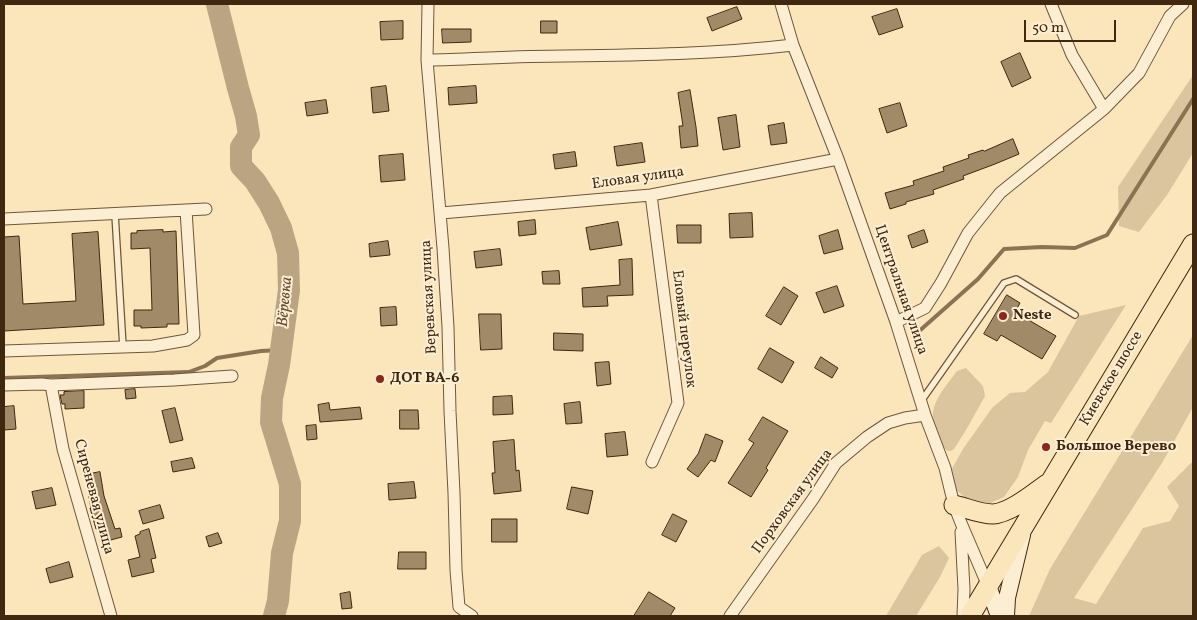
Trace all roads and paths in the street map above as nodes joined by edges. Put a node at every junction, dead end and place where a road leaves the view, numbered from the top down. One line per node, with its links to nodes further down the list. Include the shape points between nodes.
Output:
1 (428, 4): 6 (street, Веревская улица)
2 (781, 4): 5 (street, Центральная улица)
3 (1051, 4): 7 (street, via 1072,55)
4 (1183, 4): 7 (street, via 1170,16 1139,73)
5 (794, 45): 6 (street, via 693,54); 8 (street, Центральная улица)
6 (428, 60): 12 (street, Веревская улица)
7 (1104, 109): 17 (street, via 1000,193 968,233 925,308)
8 (838, 159): 9 (street, Еловая улица); 17 (street, Центральная улица)
9 (651, 195): 12 (street, Еловая улица); 25 (street, Еловый переулок, via 678,403)
10 (206, 209): 11 (street)
11 (186, 210): 13 (street); 18 (street, via 194,335 187,340 154,346)
12 (441, 213): 32 (street, Веревская улица, via 456,570 459,607)
13 (115, 214): 14 (street); 18 (lane)
14 (4, 218)
15 (1193, 244): 26 (main road, Киевское шоссе)
16 (1075, 315): 23 (lane, via 1016,279 1004,283)
17 (896, 322): 23 (street, Центральная улица)
18 (123, 347): 19 (street)
19 (4, 351)
20 (232, 376): 22 (street)
21 (4, 385): 22 (street)
22 (51, 385): 31 (street, Сиреневая улица, via 63,449)
23 (921, 400): 24 (street, Центральная улица)
24 (925, 415): 27 (street, Центральная улица, via 945,468); 33 (street, Порховская улица, via 888,423 836,463)
25 (652, 462)
26 (1051, 482): 27 (main road, via 1006,511 994,514); 29 (main road, Киевское шоссе)
27 (954, 505): 28 (street, Центральная улица)
28 (960, 523): 30 (street, Центральная улица); 34 (street, via 964,569)
29 (1024, 526): 30 (main road, Киевское шоссе); 37 (street, via 1008,592)
30 (988, 586): 35 (main road, Киевское шоссе); 36 (street)
31 (111, 616)
32 (472, 616)
33 (730, 616)
34 (963, 616)
35 (970, 616)
36 (999, 616)
37 (1006, 616)

